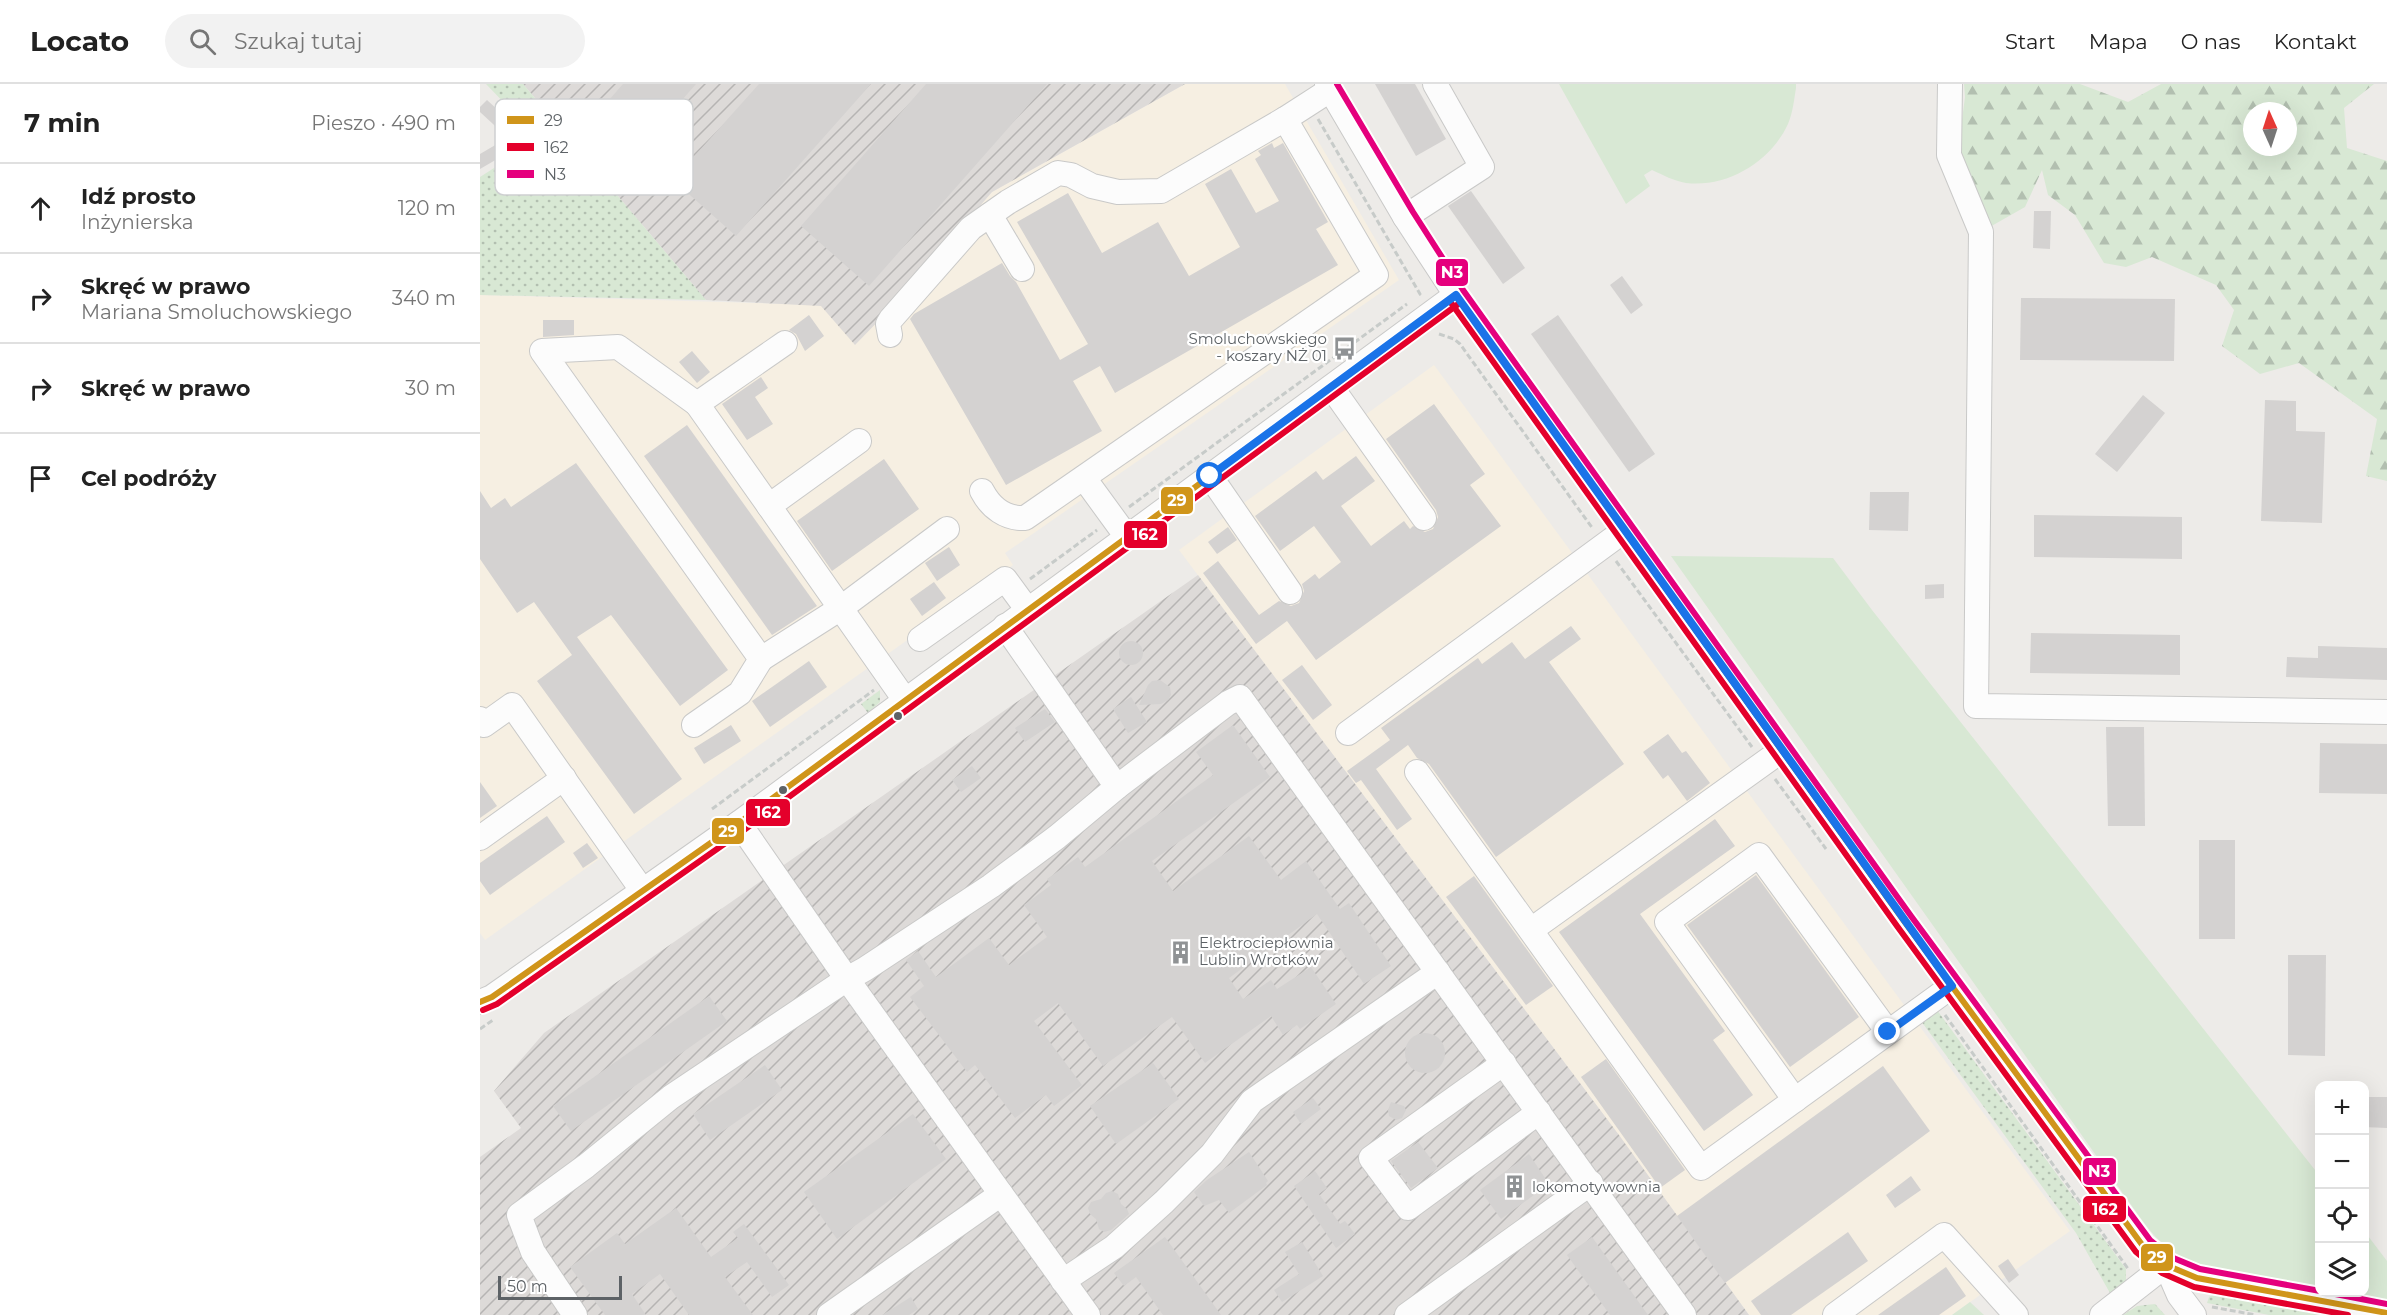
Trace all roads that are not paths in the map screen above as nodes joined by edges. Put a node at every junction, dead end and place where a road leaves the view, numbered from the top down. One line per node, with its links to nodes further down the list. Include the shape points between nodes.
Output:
1 (1435, 84): 6 (street, via 1482,167)
2 (1950, 84): 29 (street, via 1949,155 1981,232 1976,706)
3 (1328, 87): 4 (street); 6 (street)
4 (1286, 119): 5 (street, via 1161,191 1118,192 1058,173); 15 (street, via 1376,275)
5 (990, 214): 7 (street); 9 (street, via 971,228 891,319)
6 (1405, 217): 8 (street)
7 (1022, 269)
8 (1456, 295): 11 (street); 21 (street)
9 (890, 335)
10 (785, 344): 12 (street)
11 (1332, 388): 14 (street); 18 (street)
12 (697, 404): 17 (street); 27 (street, via 618,347 542,351)
13 (859, 441): 17 (street)
14 (1210, 476): 19 (street); 22 (street)
15 (1084, 478): 16 (street, via 1025,518 998,510); 19 (street)
16 (982, 491)
17 (769, 506): 24 (street)
18 (1424, 518)
19 (1120, 528): 23 (street)
20 (947, 529): 24 (street)
21 (1624, 530): 32 (street); 33 (street)
22 (1290, 592)
23 (1020, 600): 25 (street); 26 (street, via 1005,579)
24 (841, 608): 27 (street); 28 (street)
25 (1005, 626): 28 (street); 36 (street)
26 (920, 639)
27 (761, 659): 31 (street, via 740,693)
28 (905, 700): 37 (street)
29 (2387, 712)
30 (480, 719): 35 (street, via 484,725 512,705)
31 (694, 725)
32 (1348, 734)
33 (1782, 750): 40 (street); 43 (street)
34 (1417, 772): 40 (street)
35 (564, 778): 38 (street); 39 (street)
36 (1117, 787): 41 (street, via 1240,697); 42 (street, via 992,886)
37 (739, 823): 39 (street); 42 (street)
38 (480, 838)
39 (642, 890): 44 (street, via 492,998)
40 (1531, 930): 47 (street, via 1701,1168)
41 (1438, 972): 46 (street); 52 (street, via 1252,1101 1212,1154 1164,1202 1114,1247)
42 (847, 979): 50 (street); 55 (street, via 671,1097 519,1215 533,1252)
43 (1952, 986): 45 (street); 51 (street, via 2143,1246)
44 (480, 1002)
45 (1888, 1032): 47 (street); 47 (street, via 1759,855 1667,922)
46 (1503, 1063): 48 (street); 48 (street, via 1371,1158 1408,1208)
47 (1795, 1100)
48 (1539, 1112): 49 (street)
49 (1591, 1184): 58 (street); 59 (street)
50 (1001, 1194): 52 (street); 56 (street)
51 (2166, 1265): 53 (street, via 2179,1295); 54 (street, via 2197,1278); 62 (street)
52 (1063, 1281): 57 (street)
53 (2203, 1311)
54 (2387, 1313)
55 (575, 1315)
56 (829, 1315)
57 (1088, 1315)
58 (1407, 1315)
59 (1684, 1315)
60 (1835, 1315): 61 (street, via 1944,1236)
61 (2016, 1315)
62 (2102, 1315)

